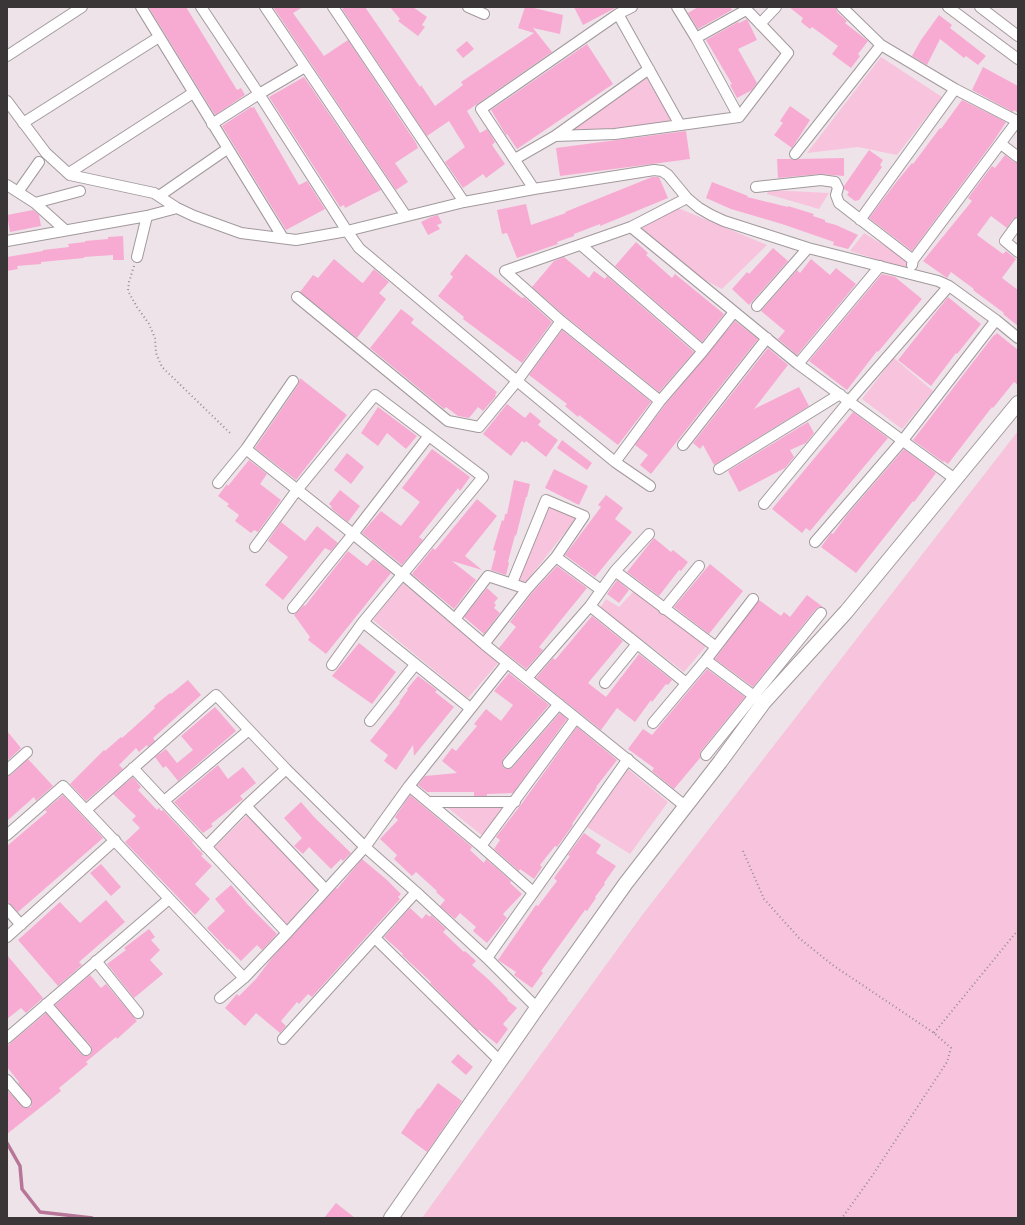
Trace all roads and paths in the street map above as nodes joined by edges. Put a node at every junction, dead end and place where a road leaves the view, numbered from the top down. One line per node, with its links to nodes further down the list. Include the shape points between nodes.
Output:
1 (82, 7): 21 (street)
2 (141, 7): 18 (street)
3 (201, 7): 27 (street)
4 (265, 7): 23 (street)
5 (332, 7): 49 (street)
6 (468, 7): 14 (street)
7 (632, 7): 15 (street)
8 (677, 7): 19 (street)
9 (776, 7): 16 (street)
10 (842, 7): 20 (street)
11 (948, 7): 22 (street)
12 (980, 7): 17 (street)
13 (745, 8): 16 (street); 19 (street)
14 (484, 14)
15 (618, 14): 24 (street); 39 (street, via 481,109)
16 (760, 24): 29 (street, via 788,53)
17 (1018, 36)
18 (159, 37): 26 (street); 31 (street)
19 (696, 38): 29 (street)
20 (881, 45): 25 (street); 37 (street)
21 (7, 56)
22 (1018, 59)
23 (305, 67): 27 (street); 53 (street)
24 (649, 69): 33 (street); 34 (street)
25 (955, 89): 30 (street); 54 (street)
26 (193, 93): 32 (street); 41 (street)
27 (259, 94): 32 (street); 58 (street)
28 (7, 101): 31 (street)
29 (739, 117): 33 (street)
30 (1018, 121): 35 (street)
31 (23, 123): 41 (street, via 46,153)
32 (212, 124): 36 (street)
33 (680, 125): 34 (street, via 615,134)
34 (555, 136): 39 (street)
35 (1001, 144): 38 (street); 65 (street)
36 (227, 149): 47 (street); 59 (street)
37 (795, 154)
38 (1018, 156)
39 (515, 158): 44 (street)
40 (39, 162): 46 (street)
41 (69, 173): 47 (street)
42 (7, 185): 46 (street)
43 (756, 187): 54 (street, via 832,180 837,185 836,196 840,203)
44 (534, 189): 48 (street, via 654,170 668,175); 49 (street)
45 (80, 191): 50 (street)
46 (18, 192): 50 (street)
47 (159, 196): 51 (street)
48 (687, 198): 56 (street); 62 (street, via 699,208 724,221)
49 (464, 202): 53 (street)
50 (35, 203): 57 (street)
51 (177, 208): 52 (street); 59 (street, via 241,233)
52 (147, 216): 57 (street); 64 (street)
53 (406, 216): 58 (street)
54 (860, 220): 65 (street)
55 (1018, 223): 63 (street, via 1005,241)
56 (631, 227): 61 (street); 71 (street)
57 (65, 230): 60 (street)
58 (347, 231): 59 (street, via 296,240); 79 (street, via 359,248)
59 (283, 238)
60 (7, 241)
61 (581, 245): 73 (street, via 505,271); 76 (street)
62 (808, 248): 66 (street); 70 (street)
63 (1018, 252)
64 (137, 257): 84 (path, via 128,291 149,324 162,367)
65 (914, 260): 67 (street)
66 (880, 266): 67 (street); 77 (street)
67 (909, 274): 68 (street)
68 (949, 286): 72 (street); 82 (street)
69 (298, 298): 79 (street, via 448,421 479,427)
70 (757, 306)
71 (734, 312): 74 (street); 76 (street)
72 (996, 320): 75 (street); 86 (street)
73 (561, 322): 79 (street); 81 (street)
74 (767, 338): 77 (street); 87 (street)
75 (1018, 338)
76 (703, 351): 81 (street)
77 (798, 364): 80 (street)
78 (293, 381): 88 (street)
79 (516, 381): 89 (street)
80 (840, 394): 82 (street); 90 (street)
81 (660, 401): 89 (street)
82 (849, 401): 86 (street); 95 (street)
83 (1018, 403): 91 (street)
84 (230, 433)
85 (428, 437): 94 (street, via 375,395); 96 (street); 103 (street, via 483,477)
86 (902, 440): 91 (street); 98 (street)
87 (683, 445)
88 (246, 449): 92 (street); 94 (street)
89 (615, 462): 93 (street)
90 (719, 469)
91 (955, 479): 124 (street, via 846,612)
92 (218, 483)
93 (650, 486)
94 (297, 490): 96 (street); 99 (street)
95 (764, 504)
96 (353, 534): 103 (street); 109 (street)
97 (649, 534): 102 (street)
98 (815, 542)
99 (255, 547)
100 (556, 557): 104 (street, via 584,516 546,500); 105 (street); 106 (street)
101 (699, 566): 110 (street)
102 (615, 571): 106 (street); 110 (street)
103 (402, 574): 112 (street); 113 (street)
104 (512, 583): 105 (street); 112 (street, via 488,576)
105 (528, 589): 114 (street)
106 (601, 590): 108 (street)
107 (753, 599): 116 (street)
108 (590, 606): 115 (street); 121 (street)
109 (293, 608)
110 (664, 608): 116 (street)
111 (821, 612): 124 (street)
112 (455, 619): 114 (street)
113 (363, 622): 119 (street); 120 (street)
114 (484, 644): 118 (street)
115 (637, 644): 122 (street); 123 (street)
116 (716, 646): 117 (street)
117 (706, 660): 123 (street); 124 (street)
118 (507, 663): 121 (street); 126 (street)
119 (332, 665)
120 (415, 665): 126 (street); 128 (street)
121 (527, 678): 125 (street)
122 (605, 683)
123 (686, 683): 129 (street)
124 (758, 699): 132 (street); 143 (street)
125 (559, 704): 127 (street); 134 (street)
126 (470, 708): 138 (street)
127 (576, 718): 133 (street); 141 (street)
128 (370, 721)
129 (652, 723)
130 (249, 730): 135 (street, via 216,695); 136 (street); 139 (street)
131 (28, 752): 137 (street)
132 (706, 754)
133 (628, 759): 143 (street); 153 (street)
134 (508, 763)
135 (133, 768): 139 (street); 144 (street)
136 (286, 769): 142 (street); 149 (street)
137 (7, 770)
138 (409, 786): 140 (street); 149 (street)
139 (164, 801): 148 (street)
140 (430, 802): 141 (street); 147 (street)
141 (515, 802): 147 (street)
142 (246, 806): 148 (street); 151 (street)
143 (685, 806): 166 (street, via 626,883)
144 (86, 810): 145 (street, via 63,786); 146 (street)
145 (7, 835)
146 (114, 840): 154 (street); 156 (street)
147 (481, 846): 153 (street)
148 (206, 847): 158 (street)
149 (365, 848): 151 (street); 152 (street)
150 (743, 851): 168 (path, via 764,899 799,938 834,966)
151 (326, 890): 158 (street)
152 (416, 892): 160 (street); 161 (street)
153 (533, 892): 161 (street)
154 (169, 899): 162 (street); 163 (street)
155 (7, 909): 156 (street)
156 (21, 925): 159 (street)
157 (1018, 930): 168 (path)
158 (287, 933): 163 (street)
159 (7, 937)
160 (375, 938): 170 (street); 172 (street)
161 (487, 958): 166 (street)
162 (96, 961): 165 (street); 167 (street)
163 (244, 978): 164 (street)
164 (220, 998)
165 (46, 1004): 169 (street); 171 (street)
166 (537, 1008): 172 (street)
167 (138, 1013)
168 (934, 1033): 176 (path, via 951,1048 950,1056)
169 (7, 1038)
170 (283, 1039)
171 (86, 1050)
172 (500, 1061): 175 (street)
173 (7, 1080): 174 (street)
174 (26, 1102)
175 (391, 1218)
176 (842, 1218)

